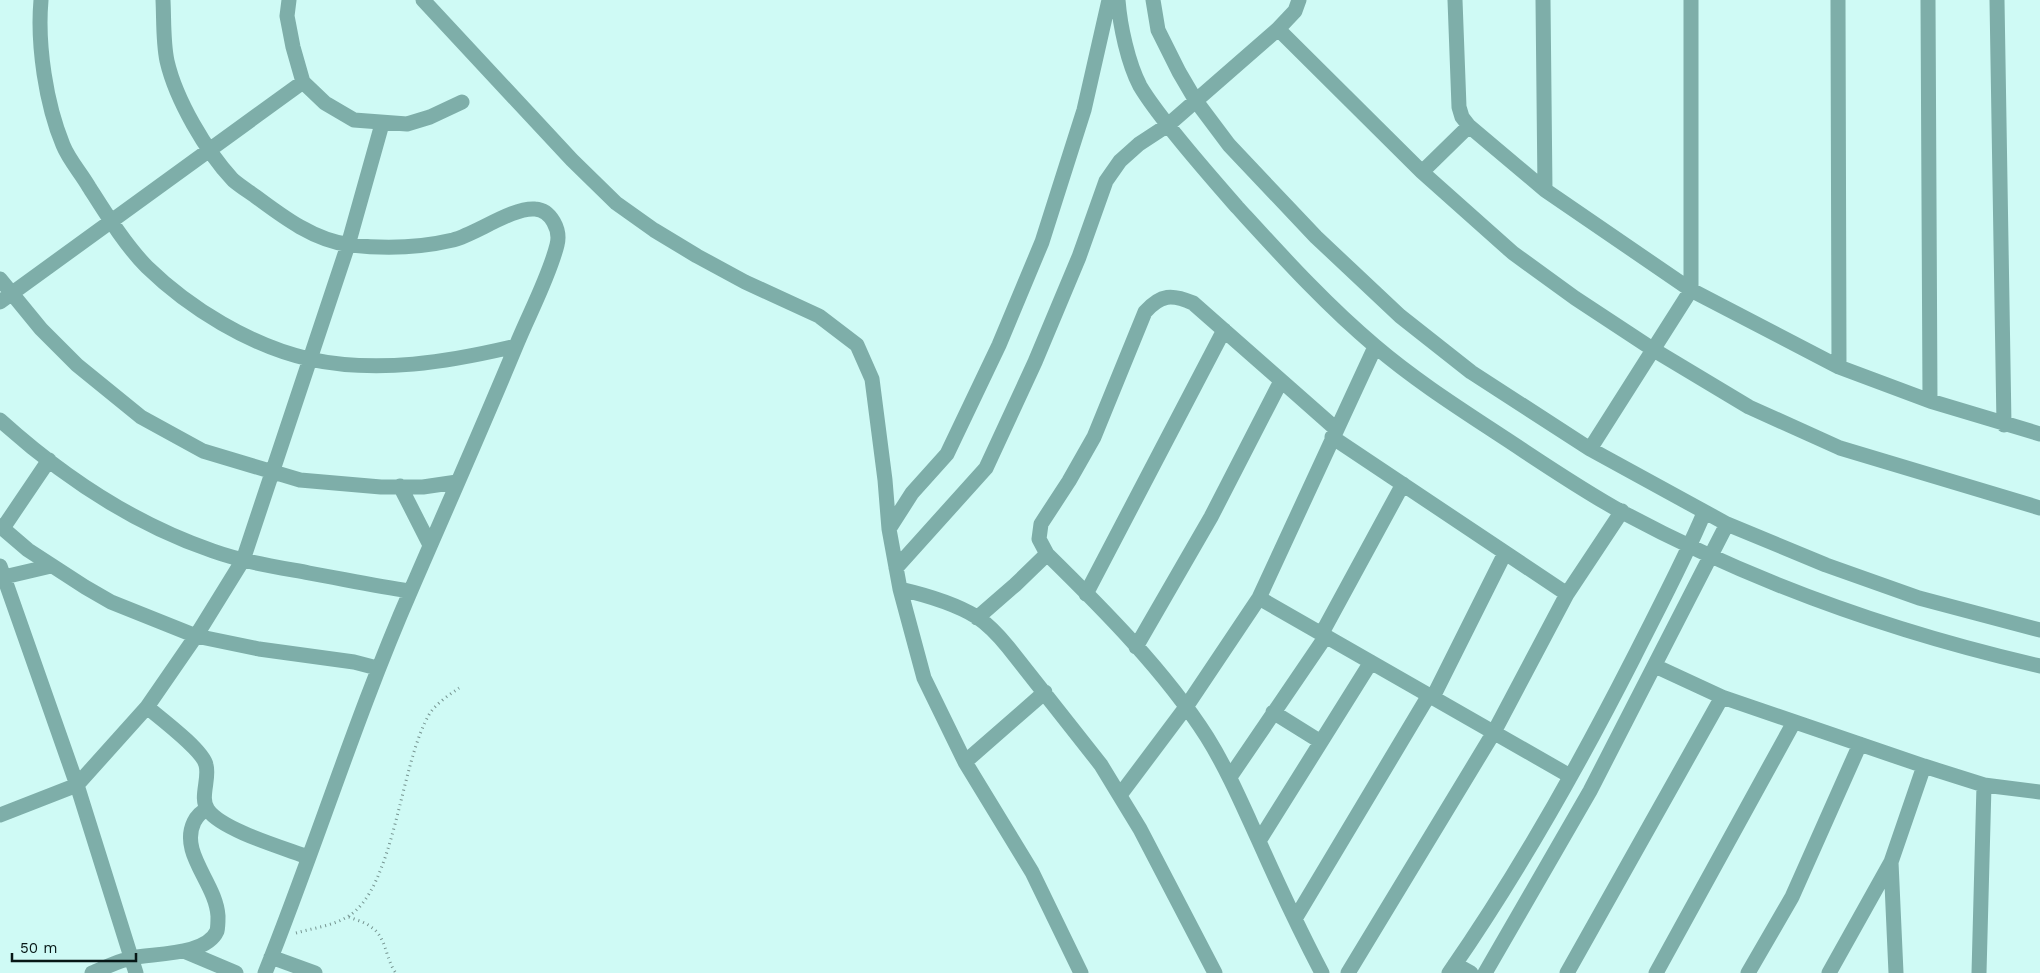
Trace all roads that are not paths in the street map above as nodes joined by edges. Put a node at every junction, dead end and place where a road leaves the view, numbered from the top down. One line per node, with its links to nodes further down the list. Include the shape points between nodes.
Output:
1 (41, 0): 25 (street, via 41,38 52,108 64,146)
2 (163, 0): 22 (street, via 169,68 184,105)
3 (289, 0): 16 (street, via 287,16)
4 (423, 0): 53 (street, via 616,203 697,256 819,316 857,345 872,379)
5 (1109, 0): 53 (street, via 1084,110 1039,250 999,345 947,454 912,493)
6 (1118, 0): 20 (street, via 1125,42 1139,84)
7 (1153, 0): 17 (street, via 1158,30)
8 (1299, 0): 15 (street, via 1295,11)
9 (1455, 0): 21 (street, via 1459,107)
10 (1543, 0): 24 (street)
11 (1691, 0): 28 (street)
12 (1838, 0): 35 (street)
13 (1928, 0): 37 (street)
14 (1997, 0): 39 (street)
15 (1278, 30): 17 (street); 23 (street)
16 (303, 82): 19 (street, via 325,103 354,120); 22 (street)
17 (1196, 101): 20 (street); 42 (street, via 1229,145 1316,237 1400,316 1471,372)
18 (462, 102): 19 (street, via 407,124)
19 (382, 124): 26 (street)
20 (1168, 125): 32 (street, via 1293,268); 61 (street, via 1139,144 1106,181 1079,257 986,468)
21 (1469, 126): 23 (street); 24 (street)
22 (210, 150): 25 (street); 26 (street, via 234,180 284,218 324,240)
23 (1422, 172): 33 (street, via 1513,253)
24 (1545, 190): 28 (street)
25 (110, 220): 29 (street); 34 (street, via 146,266 211,318 273,348)
26 (348, 245): 31 (street, via 397,248 454,240 525,210 533,208 548,214 559,237 557,247); 34 (street)
27 (0, 279): 29 (street)
28 (1691, 290): 33 (street); 35 (street)
29 (6, 297): 44 (street, via 76,364 141,417 203,451)
30 (1224, 330): 36 (street); 57 (street, via 1193,303 1182,298 1158,299 1145,312 1094,437 1041,524 1039,539); 65 (street)
31 (516, 346): 34 (street, via 461,358 383,366); 45 (street)
32 (1375, 346): 40 (street); 49 (street, via 1452,404 1571,482)
33 (1654, 350): 42 (street); 48 (street, via 1749,407 1840,448)
34 (309, 359): 44 (street)
35 (1839, 367): 37 (street)
36 (1281, 381): 40 (street); 72 (street)
37 (1930, 401): 39 (street)
38 (0, 420): 43 (street)
39 (2004, 425): 41 (street)
40 (1334, 433): 46 (street); 67 (street)
41 (2040, 434)
42 (1590, 449): 50 (street)
43 (49, 460): 52 (street); 59 (street, via 127,513 154,527 213,552)
44 (272, 472): 47 (street, via 300,480); 59 (street)
45 (457, 482): 47 (street, via 424,487); 54 (street)
46 (1403, 484): 56 (street); 70 (street)
47 (400, 486): 54 (street)
48 (2040, 508)
49 (1622, 511): 55 (street); 66 (street)
50 (1704, 513): 51 (street); 55 (street)
51 (1727, 524): 58 (street); 69 (street, via 1826,565 1919,598)
52 (2, 527): 60 (street)
53 (889, 529): 61 (street)
54 (430, 545): 64 (street)
55 (1690, 546): 58 (street); 89 (street)
56 (1506, 553): 66 (street); 78 (street)
57 (1047, 554): 65 (street); 68 (street)
58 (1712, 556): 74 (street); 75 (street, via 1811,597 1909,630)
59 (243, 560): 64 (street); 71 (street)
60 (51, 566): 62 (street); 71 (street, via 112,602)
61 (896, 568): 63 (street)
62 (1, 574): 91 (street)
63 (900, 589): 68 (street, via 922,594); 87 (street, via 924,678)
64 (410, 591): 76 (street)
65 (1086, 594): 72 (street)
66 (1567, 594): 84 (street)
67 (1259, 598): 70 (street); 81 (street)
68 (977, 618): 77 (street, via 992,629)
69 (2040, 630)
70 (1324, 634): 73 (street); 82 (street)
71 (196, 636): 76 (street); 80 (street)
72 (1136, 647): 81 (street)
73 (1371, 662): 78 (street); 85 (street)
74 (1655, 666): 79 (street); 97 (street)
75 (2040, 666)
76 (377, 668): 100 (street)
77 (1045, 692): 87 (street); 94 (street, via 1101,765)
78 (1431, 696): 84 (street); 102 (street)
79 (1722, 697): 83 (street); 118 (street)
80 (147, 707): 91 (street); 96 (street, via 205,759)
81 (1186, 707): 90 (street); 94 (street)
82 (1274, 712): 85 (street); 90 (street)
83 (1794, 722): 86 (street); 119 (street)
84 (1494, 732): 89 (street); 115 (street)
85 (1321, 742): 99 (street)
86 (1860, 744): 88 (street); 120 (street, via 1792,897)
87 (965, 762): 112 (street, via 1032,872)
88 (1924, 766): 92 (street); 101 (street)
89 (1570, 776): 95 (street)
90 (1230, 777): 99 (street)
91 (77, 785): 98 (street); 105 (street)
92 (1984, 785): 93 (street); 123 (street)
93 (2040, 792)
94 (1120, 796): 113 (street)
95 (1556, 800): 97 (street); 106 (street)
96 (207, 809): 100 (street, via 215,818 233,828); 103 (street, via 195,819 190,840 193,854 215,900 217,931 196,948)
97 (1578, 811): 117 (street)
98 (0, 815)
99 (1259, 841): 102 (street)
100 (308, 857): 104 (street)
101 (1891, 862): 121 (street); 122 (street)
102 (1296, 919): 114 (street)
103 (184, 952): 105 (street); 109 (street)
104 (271, 957): 110 (street); 111 (street)
105 (130, 958): 107 (street); 108 (street)
106 (1452, 969): 116 (street)
107 (92, 973)
108 (136, 973)
109 (236, 973)
110 (265, 973)
111 (315, 973)
112 (1081, 973)
113 (1215, 973)
114 (1322, 973)
115 (1348, 973)
116 (1472, 973)
117 (1485, 973)
118 (1567, 973)
119 (1656, 973)
120 (1748, 973)
121 (1829, 973)
122 (1896, 973)
123 (1979, 973)

